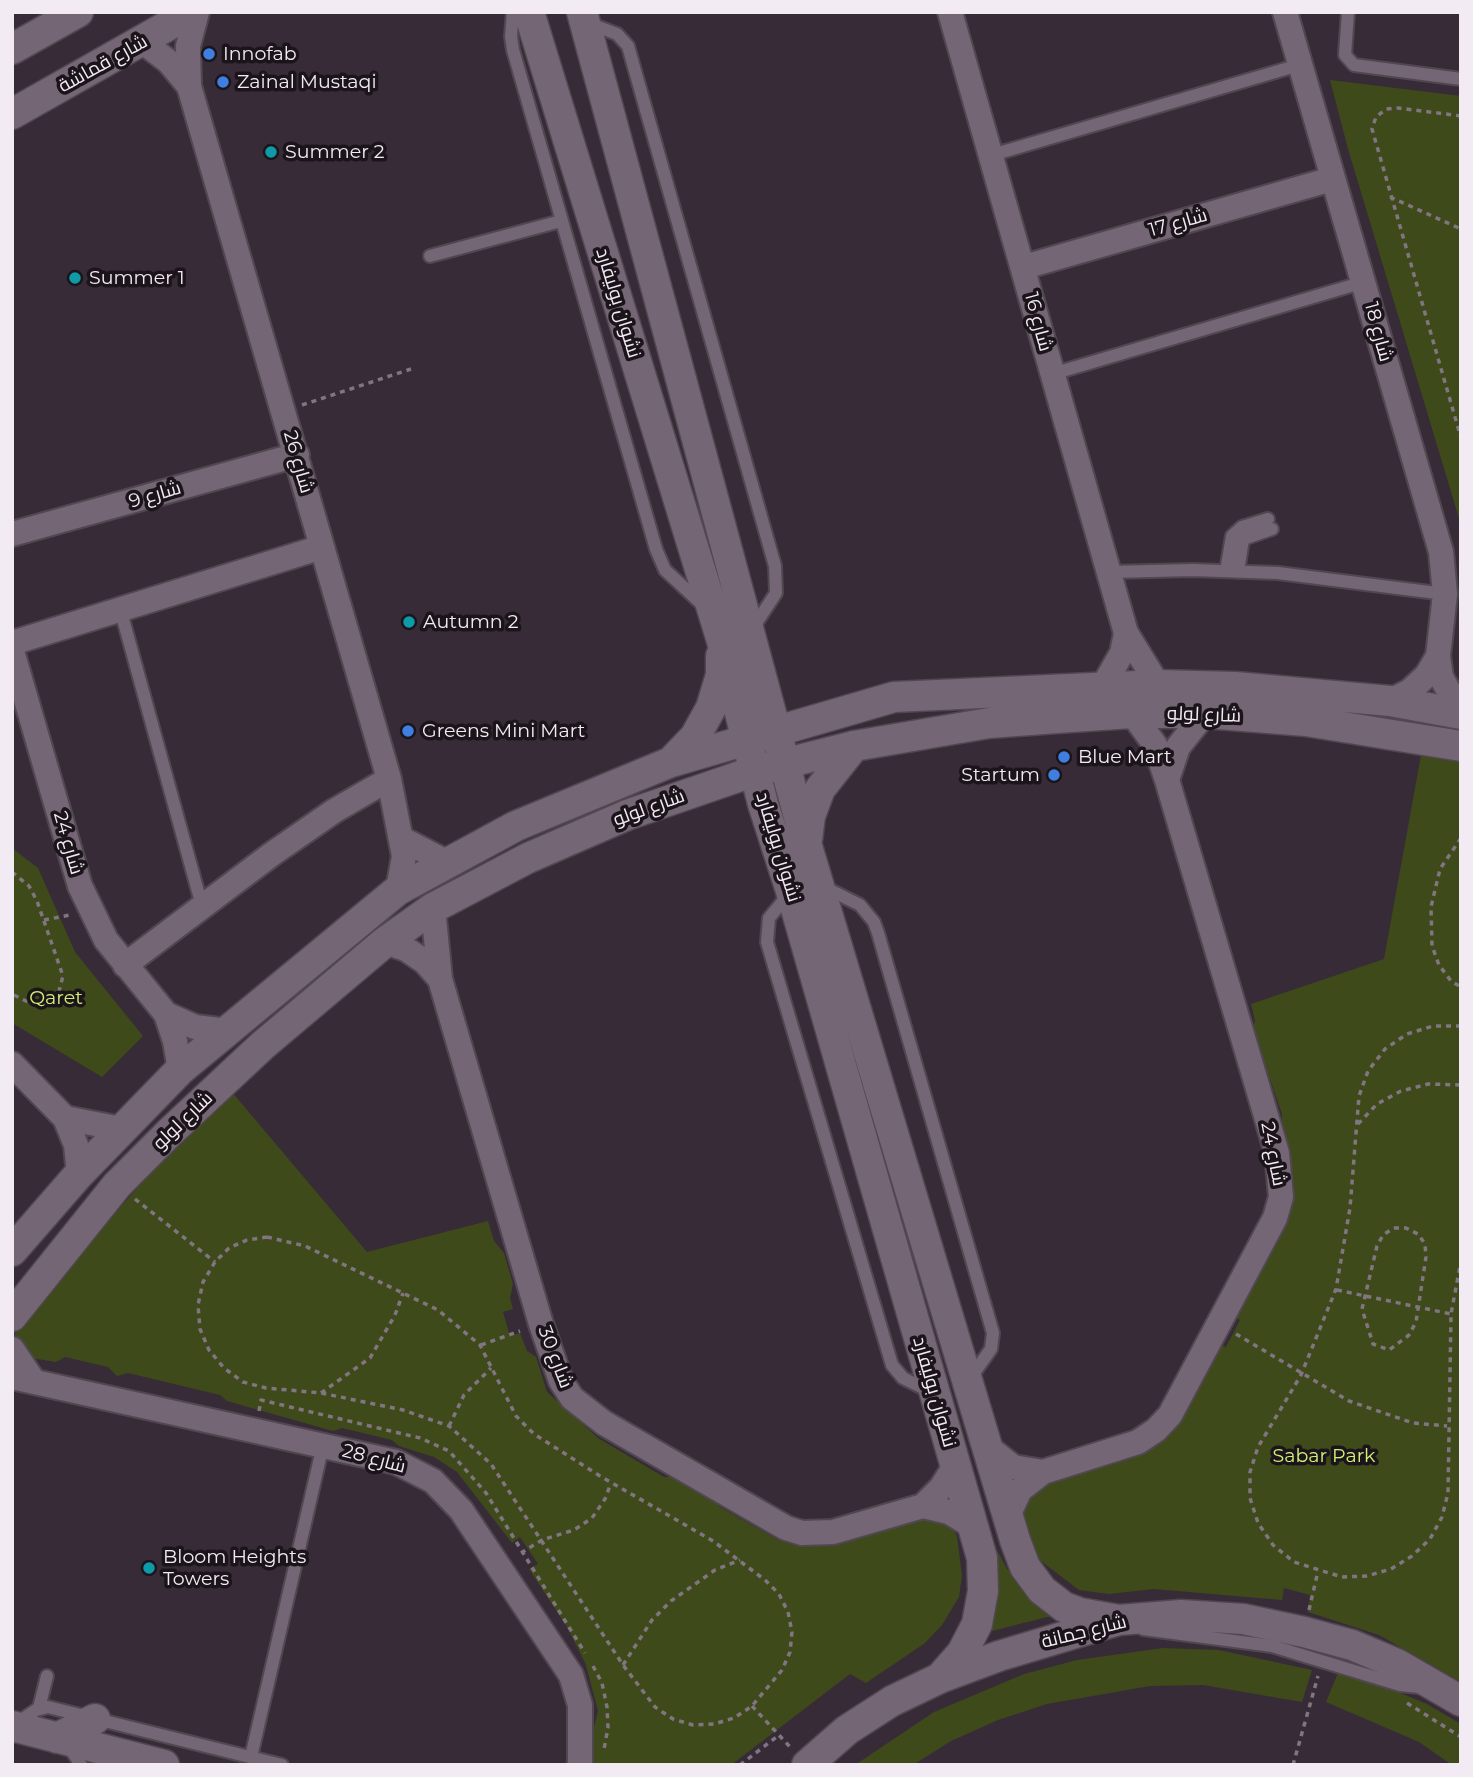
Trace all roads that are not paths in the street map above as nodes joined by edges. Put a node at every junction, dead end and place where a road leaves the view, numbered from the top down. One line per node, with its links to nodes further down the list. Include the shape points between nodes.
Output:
1 (78, 12): 10 (street)
2 (195, 12): 9 (street, شارع قماشة); 13 (street, شارع 26, via 187,47)
3 (513, 12): 17 (lane, via 513,50)
4 (529, 12): 30 (street, نشوان بوليفارد)
5 (950, 12): 15 (street, شارع 16)
6 (1285, 12): 11 (street, شارع 18)
7 (1348, 12): 12 (lane, via 1345,55 1354,65)
8 (583, 17): 30 (street, نشوان بوليفارد); 30 (lane, via 617,34 628,46 775,566 776,593)
9 (143, 42): 13 (street, شارع 26, via 169,62); 14 (street, شارع قماشة)
10 (12, 49)
11 (1299, 65): 15 (lane); 16 (street, شارع 18)
12 (1461, 79)
13 (189, 86): 22 (street, شارع 26)
14 (12, 114)
15 (992, 155): 19 (street, شارع 16)
16 (1332, 180): 19 (street, شارع 17); 20 (street, شارع 18)
17 (561, 221): 18 (lane); 30 (lane, via 659,560)
18 (430, 256)
19 (1024, 267): 21 (street, شارع 16)
20 (1364, 282): 21 (lane); 28 (street, شارع 18, via 1441,552)
21 (1052, 374): 26 (street, شارع 16)
22 (297, 455): 24 (street, شارع 9); 25 (street, شارع 26)
23 (1270, 524): 27 (lane, via 1243,539)
24 (12, 534)
25 (321, 547): 29 (street); 47 (street, شارع 26)
26 (1109, 572): 27 (lane); 31 (street, شارع 16)
27 (1232, 572): 28 (lane, via 1362,581)
28 (1445, 594): 34 (street, شارع 18)
29 (120, 608): 32 (street); 54 (lane)
30 (728, 630): 41 (street, نشوان بوليفارد); 44 (street, via 711,708 695,737)
31 (1126, 633): 35 (street, شارع 16); 36 (street, via 1122,653)
32 (12, 643)
33 (12, 651): 57 (street, شارع 24, via 80,886 90,912)
34 (1438, 656): 37 (street, شارع 18, via 1410,691); 40 (street, شارع 18, via 1441,677)
35 (1158, 685): 36 (street, شارع لولو); 37 (street, شارع لولو, via 1313,692)
36 (1102, 688): 41 (street, شارع لولو, via 894,697)
37 (1390, 701): 40 (street, شارع لولو)
38 (1132, 713): 39 (street, شارع لولو); 42 (street, شارع لولو, via 989,723); 48 (street, شارع 24, via 1155,745)
39 (1205, 713): 43 (street, شارع لولو, via 1306,721); 48 (street, via 1178,747)
40 (1461, 713)
41 (761, 734): 44 (street, شارع لولو); 45 (street, نشوان بوليفارد); 46 (street, نشوان بوليفارد)
42 (854, 746): 45 (street, شارع لولو); 50 (street, via 820,789)
43 (1461, 746)
44 (671, 762): 51 (street, شارع لولو, via 516,826)
45 (784, 764): 46 (street, شارع لولو); 50 (street, نشوان بوليفارد)
46 (755, 771): 52 (street, نشوان بوليفارد); 55 (street, شارع لولو, via 627,815 528,858)
47 (389, 779): 49 (street, شارع 26); 54 (street, via 334,811)
48 (1167, 780): 74 (street, شارع 24, via 1281,1175 1281,1197 1275,1218 1170,1415 1156,1430 1118,1450)
49 (402, 839): 51 (street); 53 (street, شارع 26)
50 (806, 843): 52 (street, نشوان بوليفارد)
51 (448, 863): 53 (street, شارع لولو)
52 (805, 888): 70 (street, نشوان بوليفارد); 70 (lane, via 860,905 878,933 993,1333 991,1349); 73 (street, نشوان بوليفارد)
53 (398, 890): 60 (street, شارع لولو)
54 (202, 906): 57 (street)
55 (433, 908): 56 (street, شارع لولو); 58 (street, شارع 30)
56 (385, 942): 58 (street, via 406,949); 67 (street, شارع لولو, via 263,1045 117,1185)
57 (125, 965): 59 (street, شارع 24)
58 (440, 979): 75 (street, شارع 30, via 541,1324 561,1381 587,1413 786,1528 833,1532)
59 (166, 1014): 60 (street, شارع 24, via 195,1027); 62 (street, شارع 24)
60 (227, 1031): 62 (street, شارع لولو)
61 (14, 1069): 63 (street)
62 (180, 1070): 64 (street, شارع لولو)
63 (65, 1118): 64 (street); 65 (street, via 76,1145)
64 (121, 1129): 65 (street, شارع لولو)
65 (79, 1174): 66 (street, شارع لولو)
66 (12, 1251)
67 (12, 1316)
68 (12, 1349): 69 (street, شارع 28)
69 (22, 1378): 71 (street, شارع 28)
70 (969, 1381): 72 (street, نشوان بوليفارد)
71 (323, 1445): 86 (lane); 90 (street, شارع 28, via 396,1462 433,1481 461,1510 577,1689)
72 (989, 1448): 74 (street, شارع 24, via 1013,1467); 76 (street, نشوان بوليفارد)
73 (955, 1466): 75 (street); 77 (street, نشوان بوليفارد)
74 (1043, 1472): 76 (street, شارع 24, via 1020,1490)
75 (923, 1506): 77 (street, via 949,1512)
76 (1008, 1516): 78 (street, نشوان بوليفارد, via 1025,1567 1042,1590 1064,1607 1090,1617)
77 (972, 1527): 80 (street, نشوان بوليفارد, via 982,1558 981,1602 962,1653)
78 (1119, 1620): 80 (street, شارع جمانة); 81 (lane, via 1161,1632 1272,1646 1400,1685); 81 (street, شارع جمانة, via 1181,1615 1233,1618 1304,1632 1397,1664)
79 (47, 1676): 82 (lane)
80 (940, 1678): 87 (street, شارع جمانة, via 892,1701)
81 (1450, 1694)
82 (39, 1708): 83 (lane); 84 (lane)
83 (95, 1719): 85 (street); 86 (lane)
84 (13, 1726): 85 (street)
85 (68, 1748): 88 (street)
86 (251, 1757): 89 (lane)
87 (802, 1760)
88 (164, 1765)
89 (282, 1765)
90 (580, 1765)

